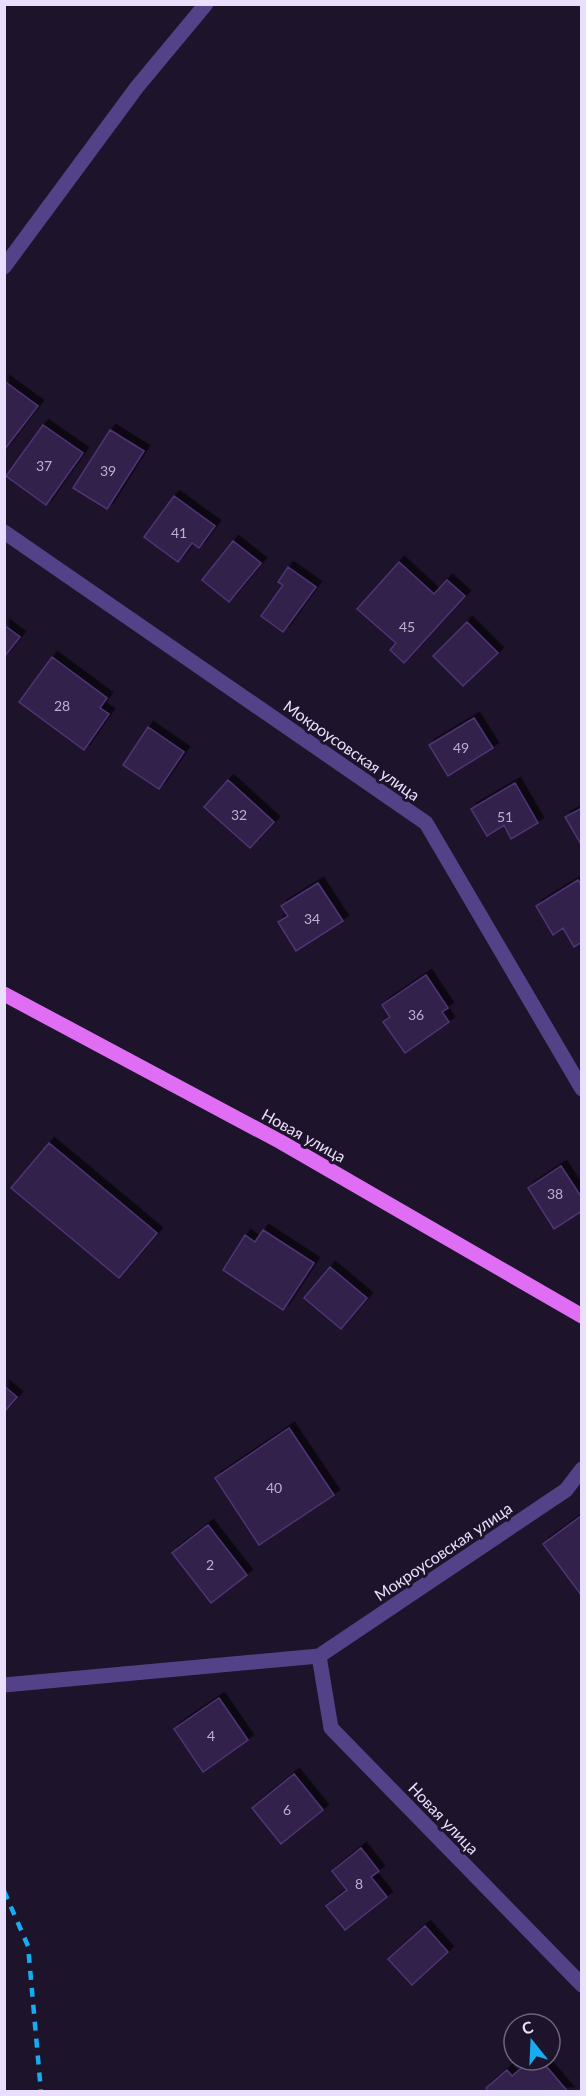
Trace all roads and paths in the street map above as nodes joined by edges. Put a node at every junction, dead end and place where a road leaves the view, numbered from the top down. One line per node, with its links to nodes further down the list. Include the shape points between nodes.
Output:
1 (206, 4): 2 (street, via 136,87)
2 (4, 267)
3 (4, 531): 5 (street, Мокроусовская улица, via 426,823)
4 (4, 994): 6 (main road, Новая улица, via 281,1142)
5 (582, 1089)
6 (582, 1316)
7 (582, 1469): 8 (street, Мокроусовская улица, via 566,1490)
8 (319, 1656): 9 (street); 10 (street, Новая улица, via 331,1728)
9 (4, 1685)
10 (582, 1985)

